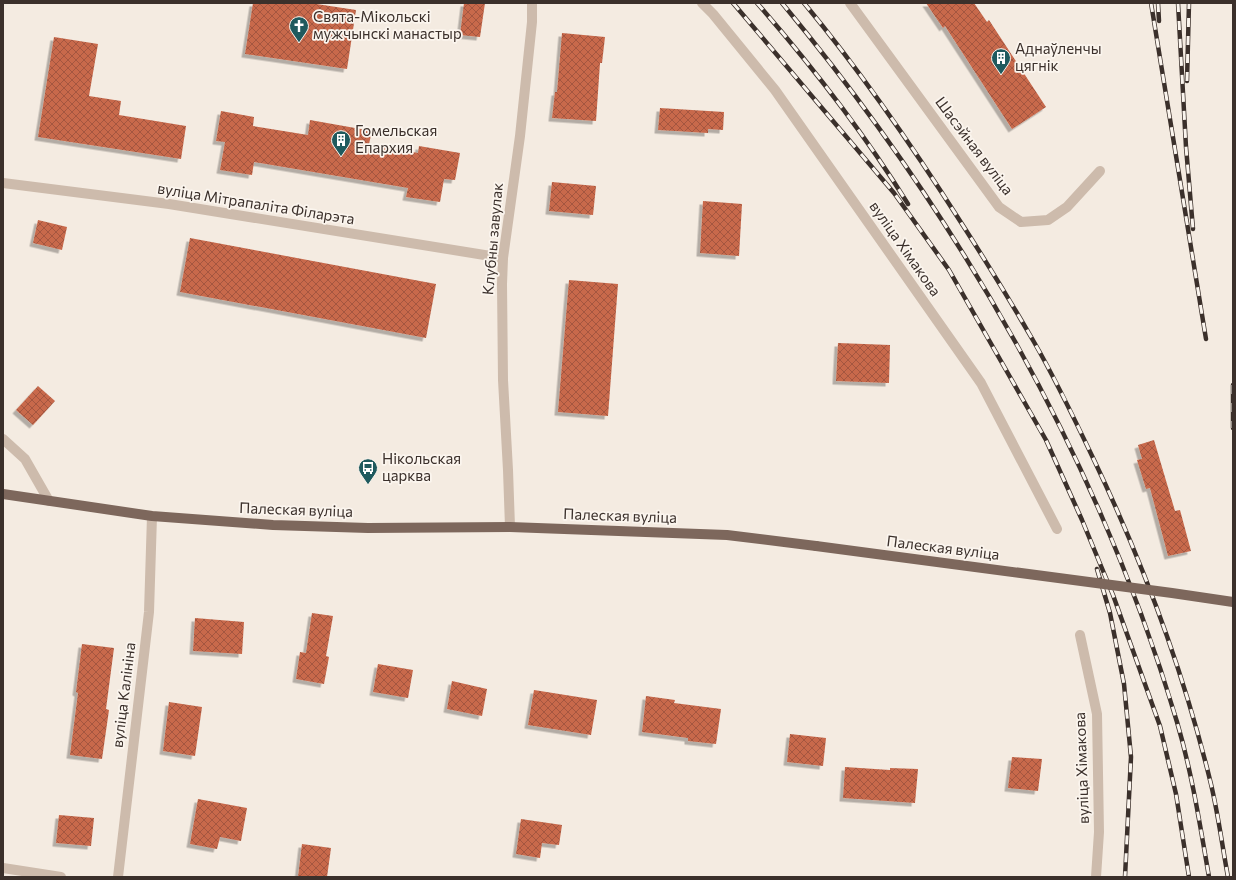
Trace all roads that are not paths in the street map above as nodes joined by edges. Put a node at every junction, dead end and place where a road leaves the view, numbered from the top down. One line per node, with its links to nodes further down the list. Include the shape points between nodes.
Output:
1 (532, 3): 6 (street, Клубны завулак, via 520,136)
2 (702, 3): 12 (street, вуліца Хімакова, via 775,90 981,383)
3 (850, 3): 4 (street, Шасэйная вуліца, via 999,207 1021,222 1048,220 1067,207)
4 (1100, 172)
5 (3, 183): 6 (street, вуліца Мітрапаліта Філарэта, via 169,204)
6 (504, 258): 11 (street, Клубны завулак, via 503,380)
7 (3, 439): 9 (street, via 25,459)
8 (3, 494): 9 (main road, Палеская вуліца)
9 (49, 501): 10 (main road, Палеская вуліца)
10 (152, 516): 11 (main road, Палеская вуліца, via 274,525 368,528); 17 (street, вуліца Калініна, via 149,612)
11 (510, 527): 13 (main road, Палеская вуліца, bridge, via 727,535)
12 (1057, 529)
13 (1233, 602)
14 (1080, 635): 18 (street, вуліца Хімакова, via 1097,714 1099,832)
15 (3, 868): 16 (street)
16 (61, 877)
17 (118, 877)
18 (1096, 877)

